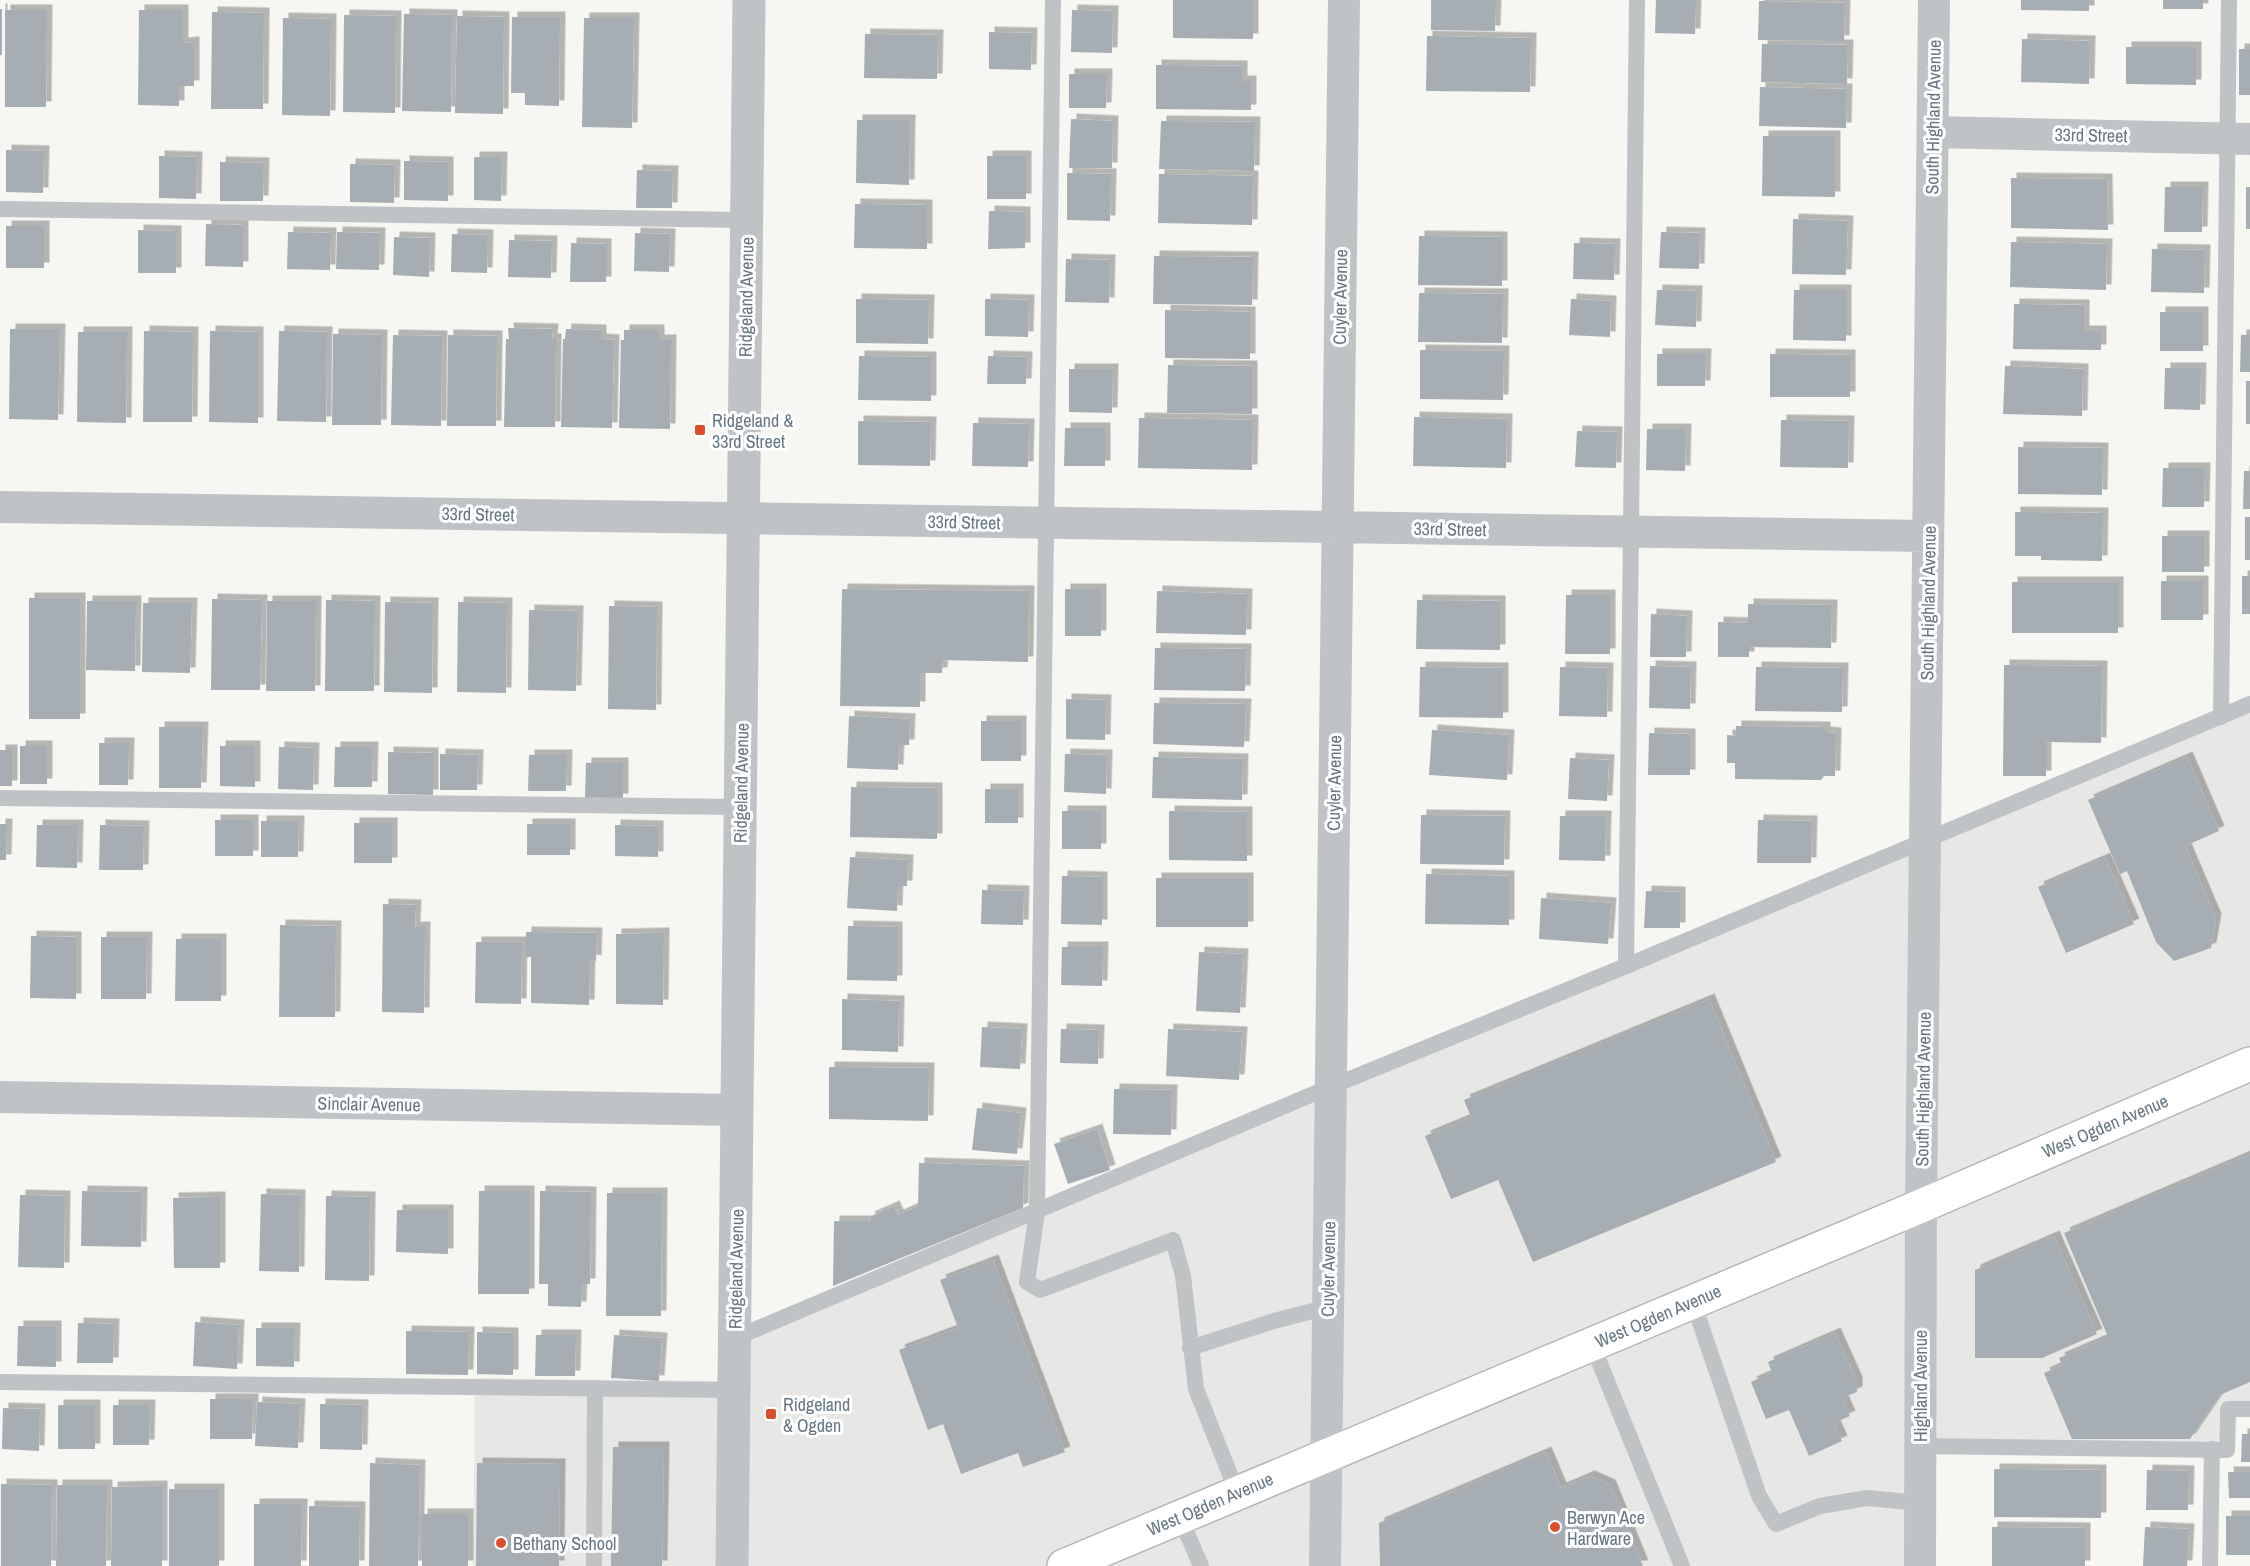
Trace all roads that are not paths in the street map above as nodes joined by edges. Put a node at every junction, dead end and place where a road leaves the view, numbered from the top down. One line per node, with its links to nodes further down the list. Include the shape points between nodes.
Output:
1 (749, 0): 10 (street, Ridgeland Avenue)
2 (1053, 0): 13 (lane)
3 (1344, 0): 14 (street, Cuyler Avenue)
4 (1637, 0): 15 (lane)
5 (1934, 0): 7 (street, South Highland Avenue)
6 (2229, 0): 8 (lane)
7 (1933, 132): 8 (street, 33rd Street); 16 (street, South Highland Avenue)
8 (2239, 139): 18 (lane)
9 (0, 209): 10 (lane)
10 (747, 220): 12 (street, Ridgeland Avenue)
11 (0, 507): 12 (street, 33rd Street)
12 (744, 518): 13 (street, 33rd Street); 20 (street, Ridgeland Avenue)
13 (1046, 523): 14 (street, 33rd Street); 28 (lane)
14 (1337, 527): 15 (street, 33rd Street); 24 (street, Cuyler Avenue)
15 (1632, 532): 16 (street, 33rd Street); 22 (lane)
16 (1928, 536): 21 (street, South Highland Avenue)
17 (2250, 704): 18 (lane)
18 (2221, 717): 21 (lane)
19 (0, 798): 20 (lane)
20 (740, 807): 26 (street, Ridgeland Avenue)
21 (1925, 842): 22 (lane); 27 (street, South Highland Avenue)
22 (1626, 966): 24 (lane)
23 (2250, 1064): 27 (main road, West Ogden Avenue)
24 (1330, 1087): 28 (lane); 30 (street, Cuyler Avenue)
25 (0, 1097): 26 (street, Sinclair Avenue)
26 (737, 1110): 31 (street, Ridgeland Avenue)
27 (1921, 1206): 29 (main road, West Ogden Avenue); 38 (street, Highland Avenue)
28 (1037, 1212): 31 (lane); 33 (lane, via 1027,1282 1040,1290 1173,1240 1183,1276)
29 (1693, 1302): 32 (main road, West Ogden Avenue); 42 (lane, via 1759,1497 1776,1524 1820,1506 1860,1499)
30 (1328, 1307): 33 (lane); 40 (street, Cuyler Avenue)
31 (735, 1338): 36 (street, Ridgeland Avenue)
32 (1592, 1344): 40 (main road, West Ogden Avenue); 49 (lane)
33 (1191, 1348): 41 (lane, via 1196,1389)
34 (0, 1383): 35 (lane)
35 (595, 1388): 36 (lane); 44 (lane)
36 (734, 1390): 45 (street, Ridgeland Avenue)
37 (2250, 1409): 39 (lane, via 2228,1408 2227,1450)
38 (1920, 1446): 39 (lane); 42 (street, Highland Avenue)
39 (2212, 1449): 51 (lane)
40 (1326, 1455): 41 (main road, West Ogden Avenue); 48 (street, Cuyler Avenue)
41 (1238, 1492): 43 (main road, West Ogden Avenue)
42 (1920, 1503): 50 (street, Highland Avenue)
43 (1180, 1517): 46 (main road, West Ogden Avenue); 47 (lane)
44 (594, 1566)
45 (732, 1566)
46 (1064, 1566)
47 (1200, 1566)
48 (1325, 1566)
49 (1682, 1566)
50 (1920, 1566)
51 (2210, 1566)

